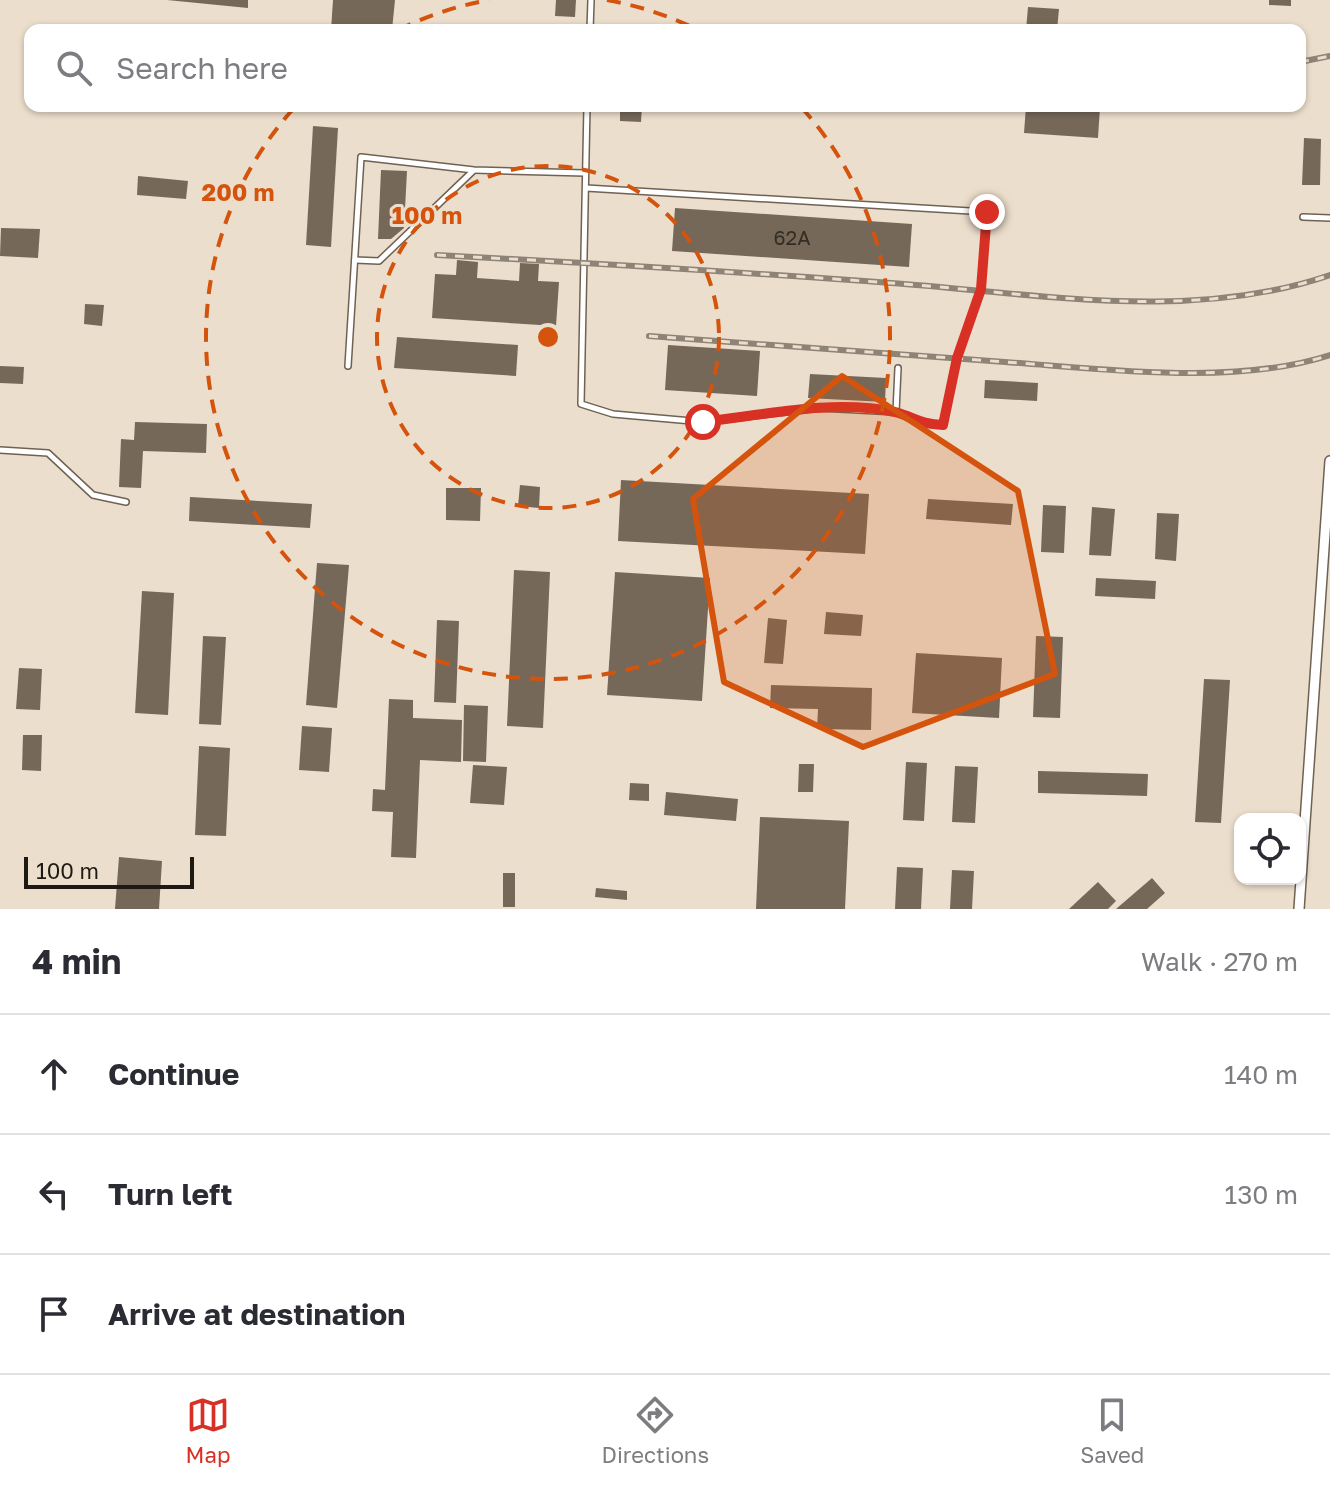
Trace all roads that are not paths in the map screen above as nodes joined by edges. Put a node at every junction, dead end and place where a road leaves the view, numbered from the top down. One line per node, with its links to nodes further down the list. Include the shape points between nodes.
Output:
1 (591, 0): 2 (lane)
2 (590, 24)
3 (587, 112): 5 (lane)
4 (474, 170): 5 (lane); 9 (lane, via 379,261); 9 (lane, via 361,157)
5 (585, 173): 6 (lane)
6 (586, 188): 12 (lane, via 581,404 613,414 703,422 820,408); 12 (lane, via 987,212 981,289 957,358 943,425 920,424)
7 (1303, 217): 8 (lane)
8 (1330, 218)
9 (354, 260): 10 (lane)
10 (348, 366)
11 (898, 368): 12 (lane)
12 (896, 412)
13 (0, 450): 15 (lane, via 48,453 93,495)
14 (1330, 461): 16 (street)
15 (126, 502)
16 (1299, 909)

